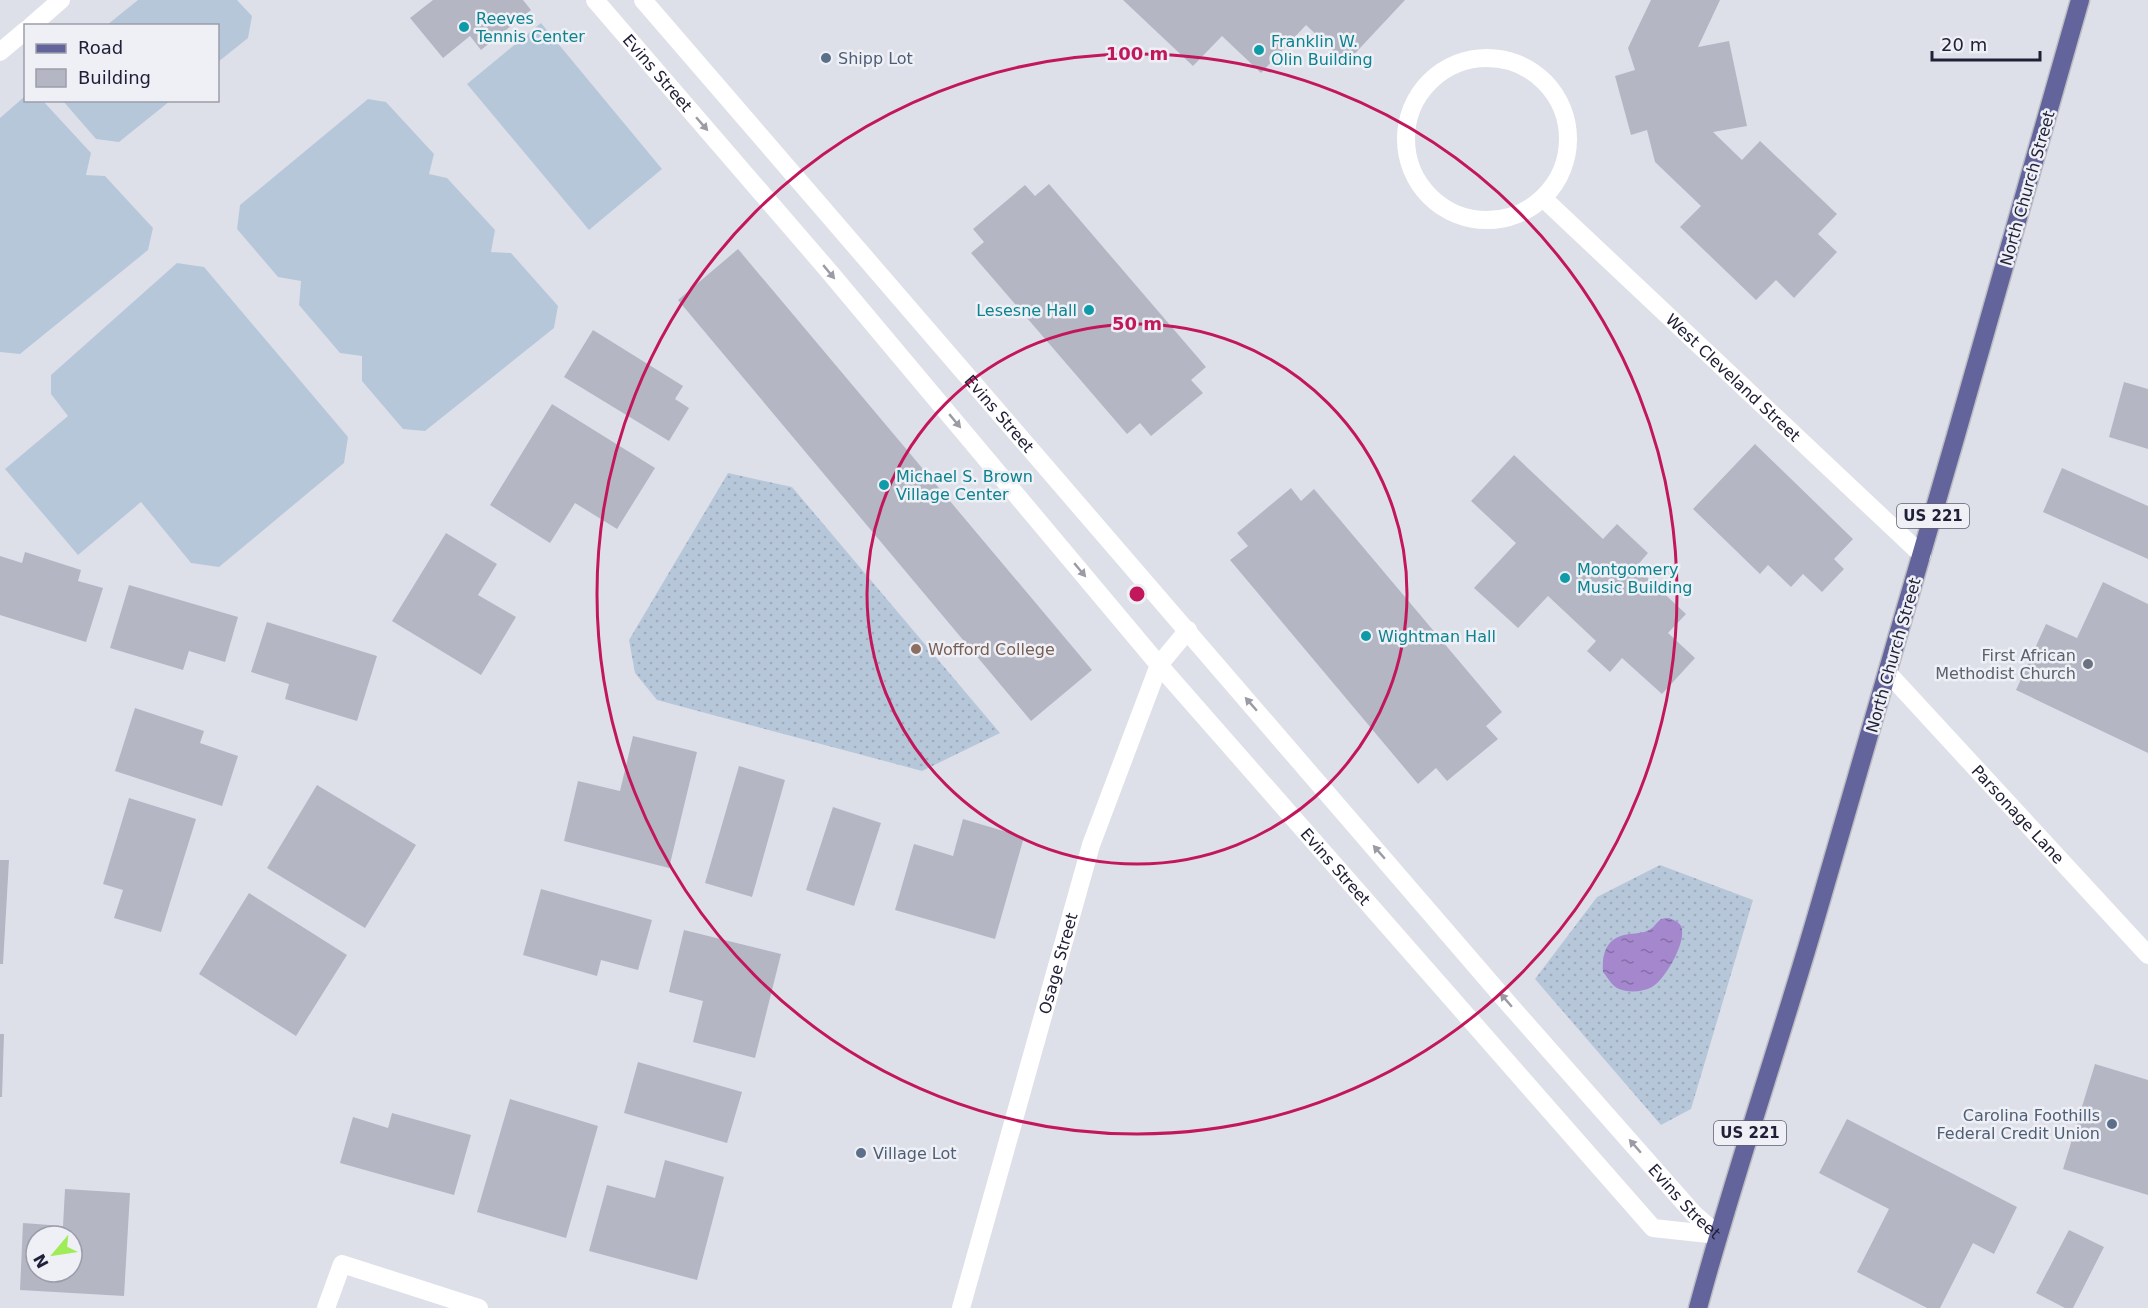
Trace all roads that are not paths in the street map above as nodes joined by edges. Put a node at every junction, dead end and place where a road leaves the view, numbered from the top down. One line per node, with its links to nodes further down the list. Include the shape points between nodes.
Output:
1 (61, 0): 5 (street)
2 (595, 0): 11 (street, Evins Street, one-way to 11, via 835,278)
3 (643, 0): 10 (street, Evins Street)
4 (2080, 0): 9 (main road, North Church Street / US 221)
5 (33, 24)
6 (24, 32): 7 (street)
7 (0, 52)
8 (1544, 199): 8 (street, via 1562,173 1569,142 1564,110 1547,83 1521,65 1490,57 1458,63 1431,79 1413,105 1406,137 1411,168 1428,196 1454,214 1485,221 1516,216); 9 (street, West Cleveland Street)
9 (1922, 555): 12 (main road, North Church Street / US 221)
10 (1188, 630): 11 (street, Osage Street); 14 (street, Evins Street, one-way to 10, via 1694,1214 1507,1002)
11 (1159, 665): 14 (street, Evins Street, via 1653,1228); 17 (street, Osage Street, via 1090,845)
12 (1888, 672): 13 (street, Parsonage Lane); 14 (main road, North Church Street / US 221, via 1780,1041)
13 (2148, 955)
14 (1718, 1235): 18 (main road, North Church Street / US 221)
15 (326, 1308): 16 (street, via 342,1264)
16 (479, 1308)
17 (961, 1308)
18 (1698, 1308)

